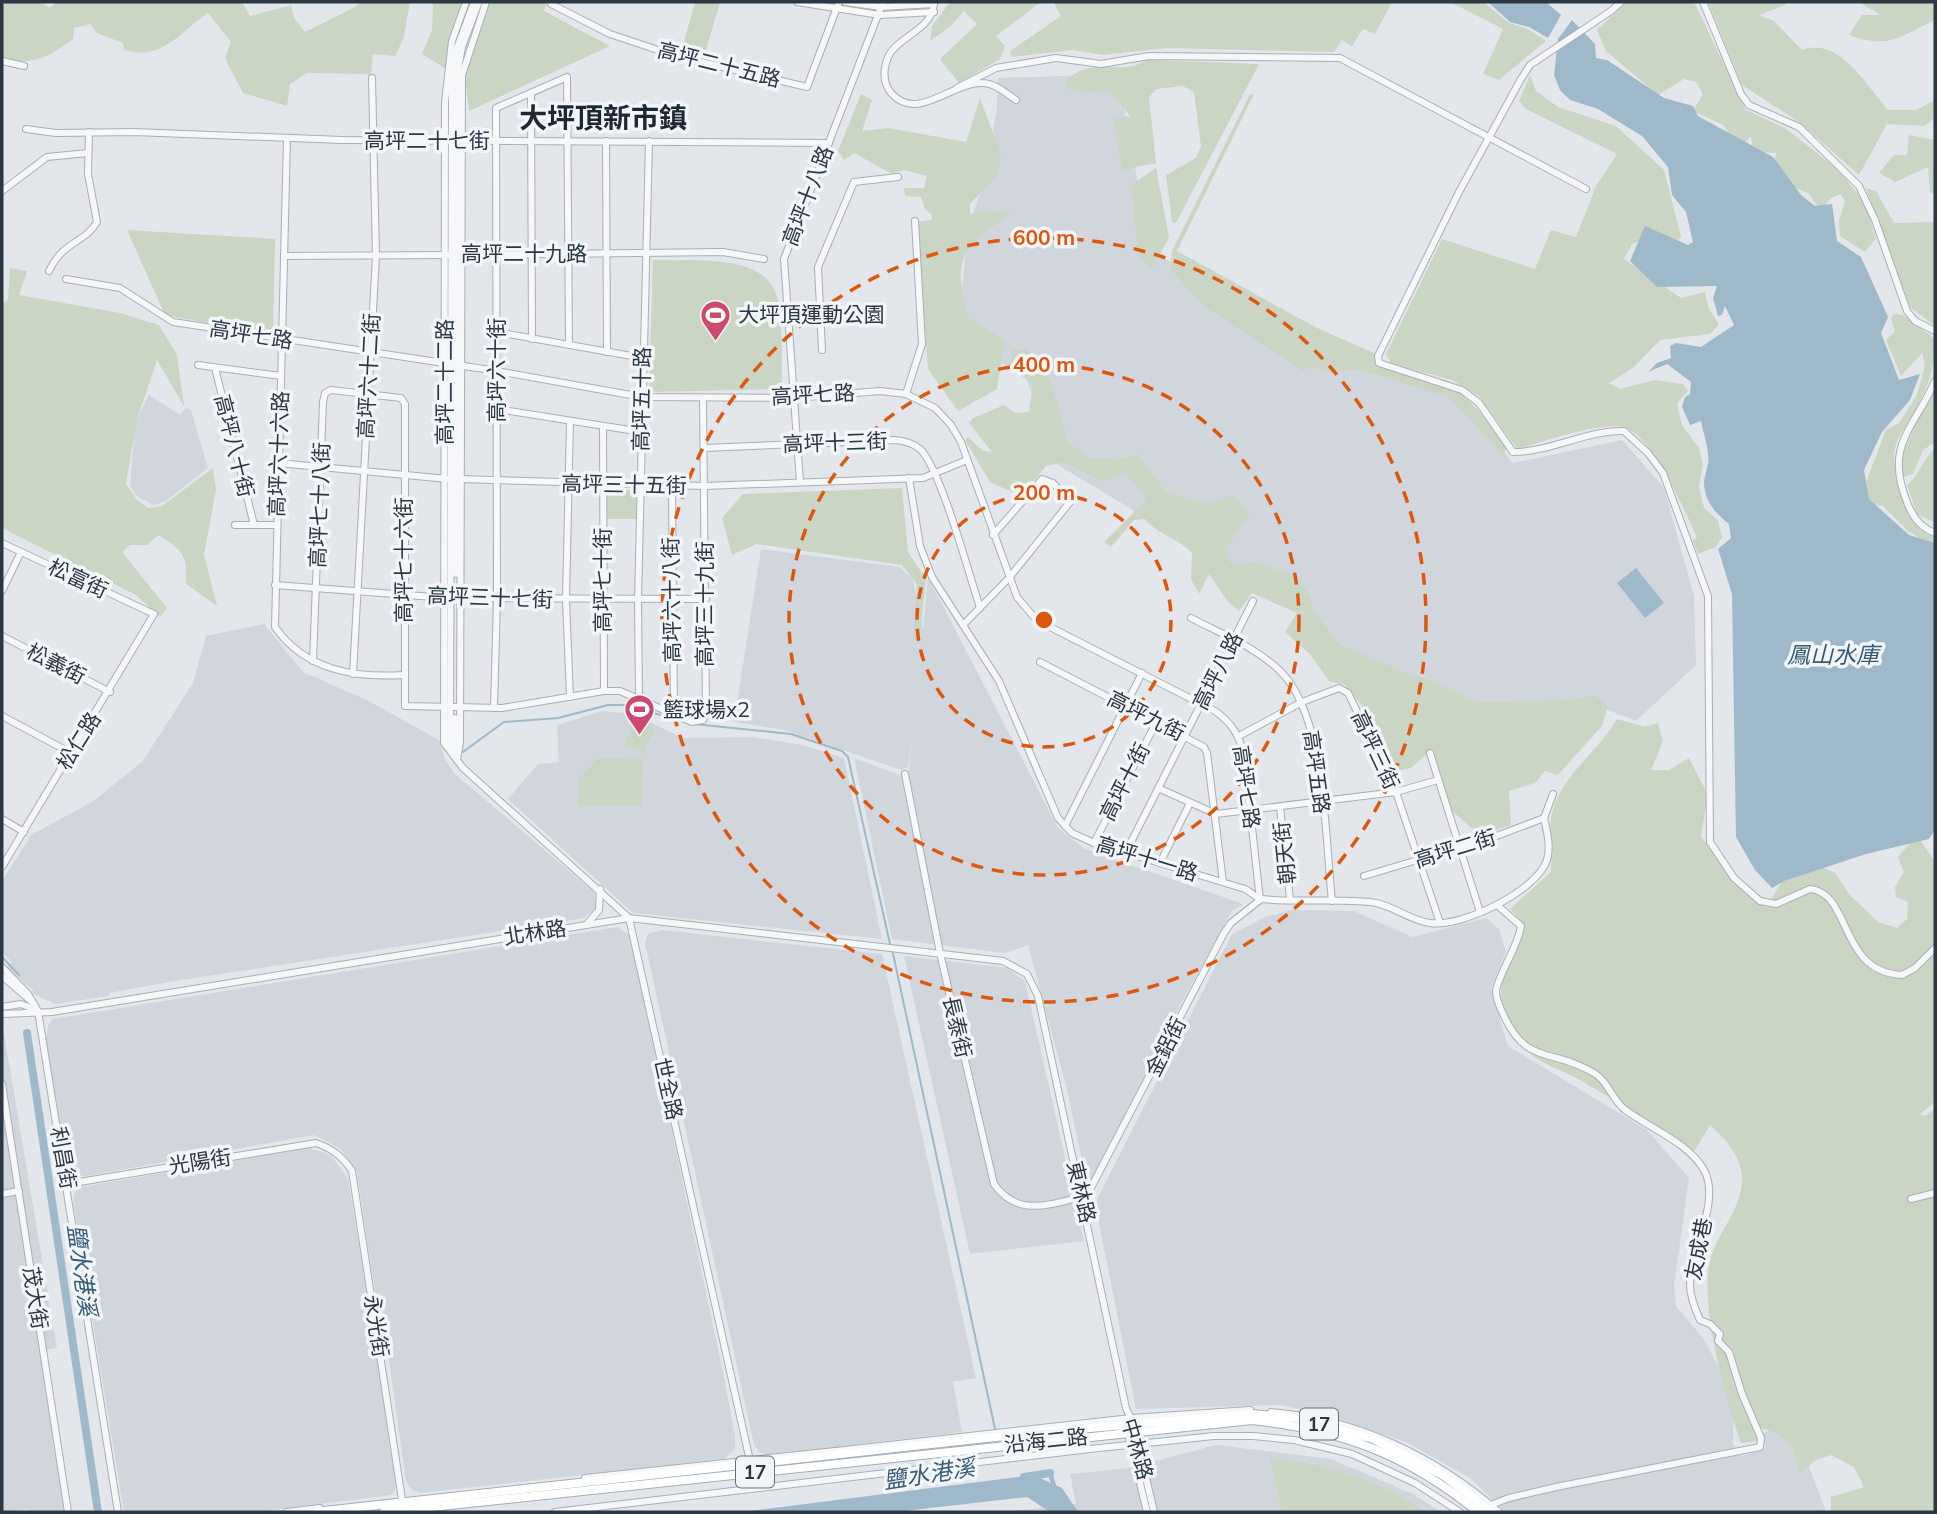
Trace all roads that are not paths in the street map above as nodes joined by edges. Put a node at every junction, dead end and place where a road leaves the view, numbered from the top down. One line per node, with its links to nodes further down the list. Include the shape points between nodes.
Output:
1 (466, 2): 25 (street, 高坪二十二路, via 452,41 447,75)
2 (476, 2): 25 (street, 高坪二十二路, via 457,48 452,78)
3 (486, 2): 25 (street, 高坪二十二路, via 462,75)
4 (552, 2): 11 (street, 高坪二十五路, via 610,34 807,87)
5 (797, 2): 11 (street)
6 (845, 2): 10 (street)
7 (1620, 2): 22 (street, via 1530,65)
8 (1703, 2): 48 (street, via 1741,94 1749,105 1798,127 1859,186 1907,311)
9 (934, 3): 10 (street); 12 (street)
10 (882, 4): 13 (street, 高坪十八路)
11 (838, 5): 13 (street)
12 (934, 12): 13 (street); 17 (street, via 928,23 887,58 887,89 898,101 911,104)
13 (880, 15): 31 (street, 高坪十八路)
14 (2, 61): 15 (street)
15 (24, 66)
16 (372, 78): 24 (street, 高坪六十二街)
17 (957, 88): 19 (street, via 993,85); 22 (street, via 996,68 1056,58 1101,64 1149,56 1340,58)
18 (531, 94): 26 (street, 高坪六十街, via 496,108); 27 (street); 28 (street, 高坪六十街, via 567,77)
19 (1016, 100)
20 (26, 130): 21 (street, 高坪二十七街)
21 (89, 132): 23 (street, 高坪二十七街); 32 (street)
22 (1488, 137): 34 (street); 169 (street, via 1394,322 1379,363 1462,390 1479,402 1513,452 1624,431 1648,453 1663,473 1708,596 1710,842 1734,878 1760,901 1776,904 1810,889 1826,894 1861,958 1880,970 1902,975)
23 (287, 138): 24 (street, 高坪二十七街); 43 (street, 高坪六十六路)
24 (373, 140): 25 (street, 高坪二十七街); 44 (street, 高坪六十二街)
25 (453, 141): 26 (street, 高坪二十七街); 42 (street, 高坪二十二路); 42 (street, 高坪二十二路)
26 (496, 141): 27 (street, 高坪二十七街); 38 (street, 高坪六十街)
27 (531, 141): 28 (street, 高坪二十七街); 39 (street)
28 (568, 141): 29 (street, 高坪二十七街); 40 (street)
29 (606, 141): 30 (street, 高坪二十七街); 41 (street)
30 (649, 141): 31 (street, 高坪二十七街); 37 (street, 高坪五十路)
31 (829, 143): 66 (street, 高坪十八路, via 784,259)
32 (88, 153): 35 (street, via 47,157); 46 (street, via 97,222 56,256)
33 (898, 177): 53 (street, via 854,182 834,225 818,267)
34 (1586, 189)
35 (2, 191)
36 (915, 221): 64 (street, via 922,344)
37 (646, 253): 41 (street, 高坪二十九路); 45 (street, 高坪二十九路, via 723,252); 56 (street, 高坪五十路)
38 (497, 254): 39 (street, 高坪二十九路); 42 (street, 高坪二十九路); 49 (street, 高坪六十街)
39 (532, 254): 40 (street, 高坪二十九路); 50 (street)
40 (569, 254): 41 (street, 高坪二十九路); 52 (street)
41 (607, 254): 55 (street)
42 (453, 255): 44 (street, 高坪二十九路); 57 (street, 高坪二十二路); 57 (street, 高坪二十二路)
43 (284, 256): 44 (street, 高坪二十九路); 51 (street, 高坪六十六路)
44 (376, 256): 54 (street, 高坪六十二街)
45 (764, 258)
46 (49, 271)
47 (66, 279): 51 (street, 高坪七路, via 120,288 173,322)
48 (1935, 331)
49 (497, 332): 50 (street); 60 (street, 高坪六十街)
50 (532, 339): 52 (street)
51 (282, 340): 54 (street, 高坪七路); 61 (street, 高坪六十六路)
52 (569, 345): 55 (street)
53 (822, 350)
54 (369, 352): 57 (street, 高坪七路); 63 (street, 高坪六十二街)
55 (607, 352): 56 (street)
56 (643, 358): 65 (street, 高坪五十路)
57 (453, 364): 60 (street, 高坪七路); 81 (street, 高坪二十二路); 81 (street, 高坪二十二路)
58 (198, 365): 59 (street)
59 (215, 368): 61 (street); 90 (street, 高坪八十街)
60 (497, 371): 65 (street, 高坪七路); 68 (street, 高坪六十街)
61 (281, 376): 75 (street, 高坪六十六路)
62 (1935, 381): 92 (street, via 1896,460 1914,518)
63 (367, 393): 76 (street, 高坪七十八街, via 325,393); 77 (street, 高坪六十二街); 78 (street, 高坪七十六街, via 401,398 405,404)
64 (906, 394): 66 (street, 高坪七路, via 880,391); 74 (street, 高坪七路, via 935,408 951,425)
65 (642, 397): 67 (street, 高坪七路); 71 (street, 高坪五十路)
66 (795, 398): 67 (street, 高坪七路); 72 (street, 高坪十八路)
67 (703, 399): 73 (street, 高坪三十九街)
68 (497, 409): 69 (street); 82 (street, 高坪六十街)
69 (570, 421): 70 (street); 84 (street)
70 (603, 427): 71 (street); 85 (street, 高坪七十街)
71 (642, 432): 86 (street, 高坪五十路)
72 (797, 444): 73 (street, 高坪十三街); 79 (street, 高坪十三街, via 911,443 922,451); 83 (street, 高坪十八路)
73 (704, 448): 88 (street, 高坪三十九街)
74 (967, 460): 79 (street, 高坪三十五街); 93 (street, 高坪七路)
75 (278, 463): 76 (street, 高坪三十五街); 91 (street, 高坪六十六路)
76 (322, 466): 77 (street, 高坪三十五街); 98 (street, 高坪七十八街)
77 (364, 471): 78 (street, 高坪三十五街); 100 (street, 高坪六十二街)
78 (404, 474): 81 (street, 高坪三十五街); 101 (street, 高坪七十六街)
79 (935, 474): 80 (street, 高坪三十五街); 110 (street, 高坪十三街)
80 (909, 478): 83 (street, 高坪三十五街); 113 (street, via 920,546 932,577)
81 (453, 479): 82 (street, 高坪三十五街); 102 (street, 高坪二十二路); 102 (street, 高坪二十二路)
82 (497, 481): 84 (street, 高坪三十五街); 104 (street, 高坪六十街)
83 (800, 482): 88 (street, 高坪三十五街)
84 (568, 484): 85 (street, 高坪三十五街); 106 (street)
85 (603, 485): 86 (street, 高坪三十五街); 107 (street, 高坪七十街)
86 (641, 486): 87 (street, 高坪三十五街); 108 (street, 高坪五十路)
87 (672, 486): 88 (street, 高坪三十五街); 103 (street, 高坪六十八街)
88 (704, 486): 105 (street, 高坪三十九街)
89 (235, 525): 90 (street, 高坪八十街)
90 (254, 525): 91 (street, 高坪八十街)
91 (276, 525): 97 (street, 高坪六十六路)
92 (1935, 533)
93 (993, 535): 96 (street, 高坪七路); 96 (street, via 1042,479 1070,502)
94 (2, 543): 95 (street, 松富街)
95 (21, 552): 99 (street); 111 (street, 松富街)
96 (1009, 578): 110 (street); 118 (street, 高坪七路, via 1033,616)
97 (275, 585): 98 (street, 高坪三十七街); 116 (street, 高坪六十六路, via 275,628)
98 (317, 589): 100 (street, 高坪三十七街); 116 (street, 高坪七十八街)
99 (2, 591)
100 (359, 592): 101 (street, 高坪三十七街); 119 (street, 高坪六十二街)
101 (403, 595): 102 (street, 高坪三十七街); 120 (street, 高坪七十六街)
102 (453, 598): 104 (street, 高坪三十七街); 128 (street, 高坪二十二路)
103 (671, 598): 105 (street, 高坪三十七街); 108 (street, 高坪三十七街); 130 (street, 高坪六十八街)
104 (497, 599): 106 (street, 高坪三十七街); 129 (street, 高坪六十街)
105 (706, 599): 130 (street, 高坪三十九街, via 706,713 702,720 692,722)
106 (566, 600): 107 (street, 高坪三十七街); 123 (street)
107 (602, 600): 108 (street, 高坪三十七街); 121 (street, 高坪七十街)
108 (638, 600): 124 (street, 高坪五十路)
109 (1253, 601): 115 (street, 高坪八路)
110 (980, 608): 113 (street)
111 (154, 614): 122 (street, 松仁路)
112 (1191, 618): 115 (street, 高坪五路)
113 (964, 624): 150 (street, via 999,681 1040,781)
114 (2, 636): 122 (street, 松義街)
115 (1233, 640): 125 (street, 高坪五路, via 1279,669); 126 (street, 高坪八路)
116 (313, 661): 119 (street, 高坪六十六路)
117 (1040, 662): 127 (street, 高坪九街)
118 (1142, 673): 126 (street, 高坪七路); 127 (street)
119 (353, 674): 120 (street, 高坪六十六路)
120 (402, 675): 128 (street, 高坪七十六街, via 405,706)
121 (604, 691): 123 (street, 高坪三十九街); 124 (street, 高坪三十九街)
122 (110, 692): 136 (street, 松仁路)
123 (570, 697): 129 (street, 高坪三十九街)
124 (639, 698): 130 (street, 高坪三十九街)
125 (1303, 702): 134 (street, 高坪三街); 141 (street, 高坪三街, via 1339,688 1348,692); 144 (street, 高坪五路, via 1314,735)
126 (1202, 703): 133 (street, 高坪八路); 134 (street, 高坪七路, via 1229,721)
127 (1125, 705): 132 (street, 高坪九街); 150 (street)
128 (453, 707): 129 (street, 高坪三十九街); 137 (street, 高坪二十二路); 137 (street, 高坪二十二路, via 444,743)
129 (494, 708)
130 (674, 714)
131 (2, 716): 136 (street)
132 (1157, 721): 133 (street, 高坪九街); 152 (street, 高坪十街)
133 (1185, 735): 140 (street, 高坪八路); 147 (street, 高坪九街, via 1207,753)
134 (1239, 736): 146 (street, 高坪七路)
135 (1430, 753): 139 (street)
136 (71, 754): 151 (street, 松仁路)
137 (456, 761): 160 (street)
138 (905, 774): 170 (street, 長泰街)
139 (1438, 780): 141 (street); 153 (street)
140 (1158, 788): 143 (street); 154 (street, 高坪八路)
141 (1396, 792): 144 (street); 155 (street, 高坪三街)
142 (1553, 794): 148 (street)
143 (1190, 803): 147 (street); 156 (street)
144 (1322, 803): 145 (street); 163 (street, 高坪五路)
145 (1280, 807): 146 (street); 161 (street, 朝天街)
146 (1251, 811): 147 (street); 162 (street, 高坪七路)
147 (1216, 814): 159 (street, 高坪九街)
148 (1544, 818): 153 (street, 高坪二街); 164 (street, via 1549,845 1543,869)
149 (2, 819): 151 (street)
150 (1065, 826): 152 (street, 高坪十一路)
151 (24, 832): 157 (street, 松仁路)
152 (1094, 843): 154 (street, 高坪十一路)
153 (1460, 846): 155 (street, 高坪二街); 165 (street)
154 (1126, 852): 156 (street, 高坪十一路)
155 (1420, 860): 158 (street, 高坪二街); 167 (street, 高坪三街)
156 (1160, 863): 159 (street, 高坪十一路)
157 (2, 867)
158 (1364, 876)
159 (1223, 882): 162 (street, 高坪十一路)
160 (600, 889): 166 (street); 168 (street, via 599,910)
161 (1290, 899): 162 (street, 高坪十一路); 163 (street, 高坪十一路)
162 (1260, 900): 185 (street, 金鋁街, via 1224,933)
163 (1332, 901): 167 (street, 高坪十一路, via 1388,904 1421,920)
164 (1497, 905): 165 (street); 198 (street, 友成巷, via 1521,926 1496,988 1515,1038 1523,1047 1604,1079 1623,1108 1687,1152 1706,1173 1708,1202 1691,1279 1692,1296 1700,1320 1720,1334 1717,1341 1729,1352 1761,1438 1760,1447 1556,1487)
165 (1480, 912): 167 (street)
166 (629, 918): 168 (street, 北林路); 170 (street, 北林路); 192 (street, 世全路)
167 (1440, 923)
168 (587, 924): 176 (street, 北林路)
169 (1935, 948)
170 (940, 953): 173 (street, 北林路, via 1003,961); 185 (street, 長泰街, via 994,1184 1002,1195 1026,1208)
171 (2, 967): 174 (street)
172 (2, 976): 174 (street)
173 (1031, 978): 185 (street, 東林路)
174 (33, 1003): 176 (street, 利昌街)
175 (2, 1007): 176 (street, 北林路, via 21,1004)
176 (37, 1011): 177 (street, 北林路); 180 (street, 利昌街)
177 (2, 1014)
178 (2, 1084): 181 (street, 茂大街)
179 (331, 1148): 180 (street, 光陽街, via 316,1143); 196 (street, 永光街, via 352,1171)
180 (67, 1184): 200 (street, 利昌街)
181 (19, 1191): 183 (street); 199 (street, 茂大街)
182 (1935, 1193): 184 (street)
183 (2, 1194)
184 (1911, 1199)
185 (1082, 1200): 186 (street, 東林路)
186 (1126, 1408): 187 (street, 中林路)
187 (1129, 1425): 188 (street, 中林路); 189 (street, 中林路); 190 (street, 沿海二路); 190 (main road, 沿海二路 / 17); 198 (main road, 沿海二路 / 17, via 1252,1420 1334,1434 1415,1467); 198 (street, 沿海二路, via 1252,1410 1347,1425 1448,1472)
188 (1130, 1445): 189 (street, 沿海二路); 193 (street, 沿海二路); 205 (street, 中林路)
189 (1139, 1445): 206 (street, 中林路); 207 (street, 沿海二路, via 1214,1436 1294,1440 1383,1466)
190 (854, 1454): 191 (main road, 沿海二路 / 17); 191 (street, 沿海二路); 193 (street)
191 (837, 1456): 192 (main road, 沿海二路 / 17); 192 (street, 沿海二路, via 776,1456); 194 (street)
192 (751, 1465): 195 (street, 世全路); 196 (main road, 沿海二路 / 17); 196 (street, 沿海二路)
193 (857, 1477): 194 (street, 沿海二路)
194 (839, 1479): 195 (street, 沿海二路)
195 (757, 1489): 204 (street, 沿海二路)
196 (403, 1506): 197 (main road, 沿海二路 / 17); 203 (main road, 沿海二路 / 17)
197 (350, 1509): 201 (street, 沿海二路); 202 (main road, 沿海二路 / 17)
198 (1484, 1510): 208 (street)
199 (68, 1512)
200 (118, 1512)
201 (287, 1512)
202 (315, 1512)
203 (384, 1512)
204 (555, 1512)
205 (1147, 1512)
206 (1154, 1512)
207 (1460, 1512)
208 (1499, 1512)

